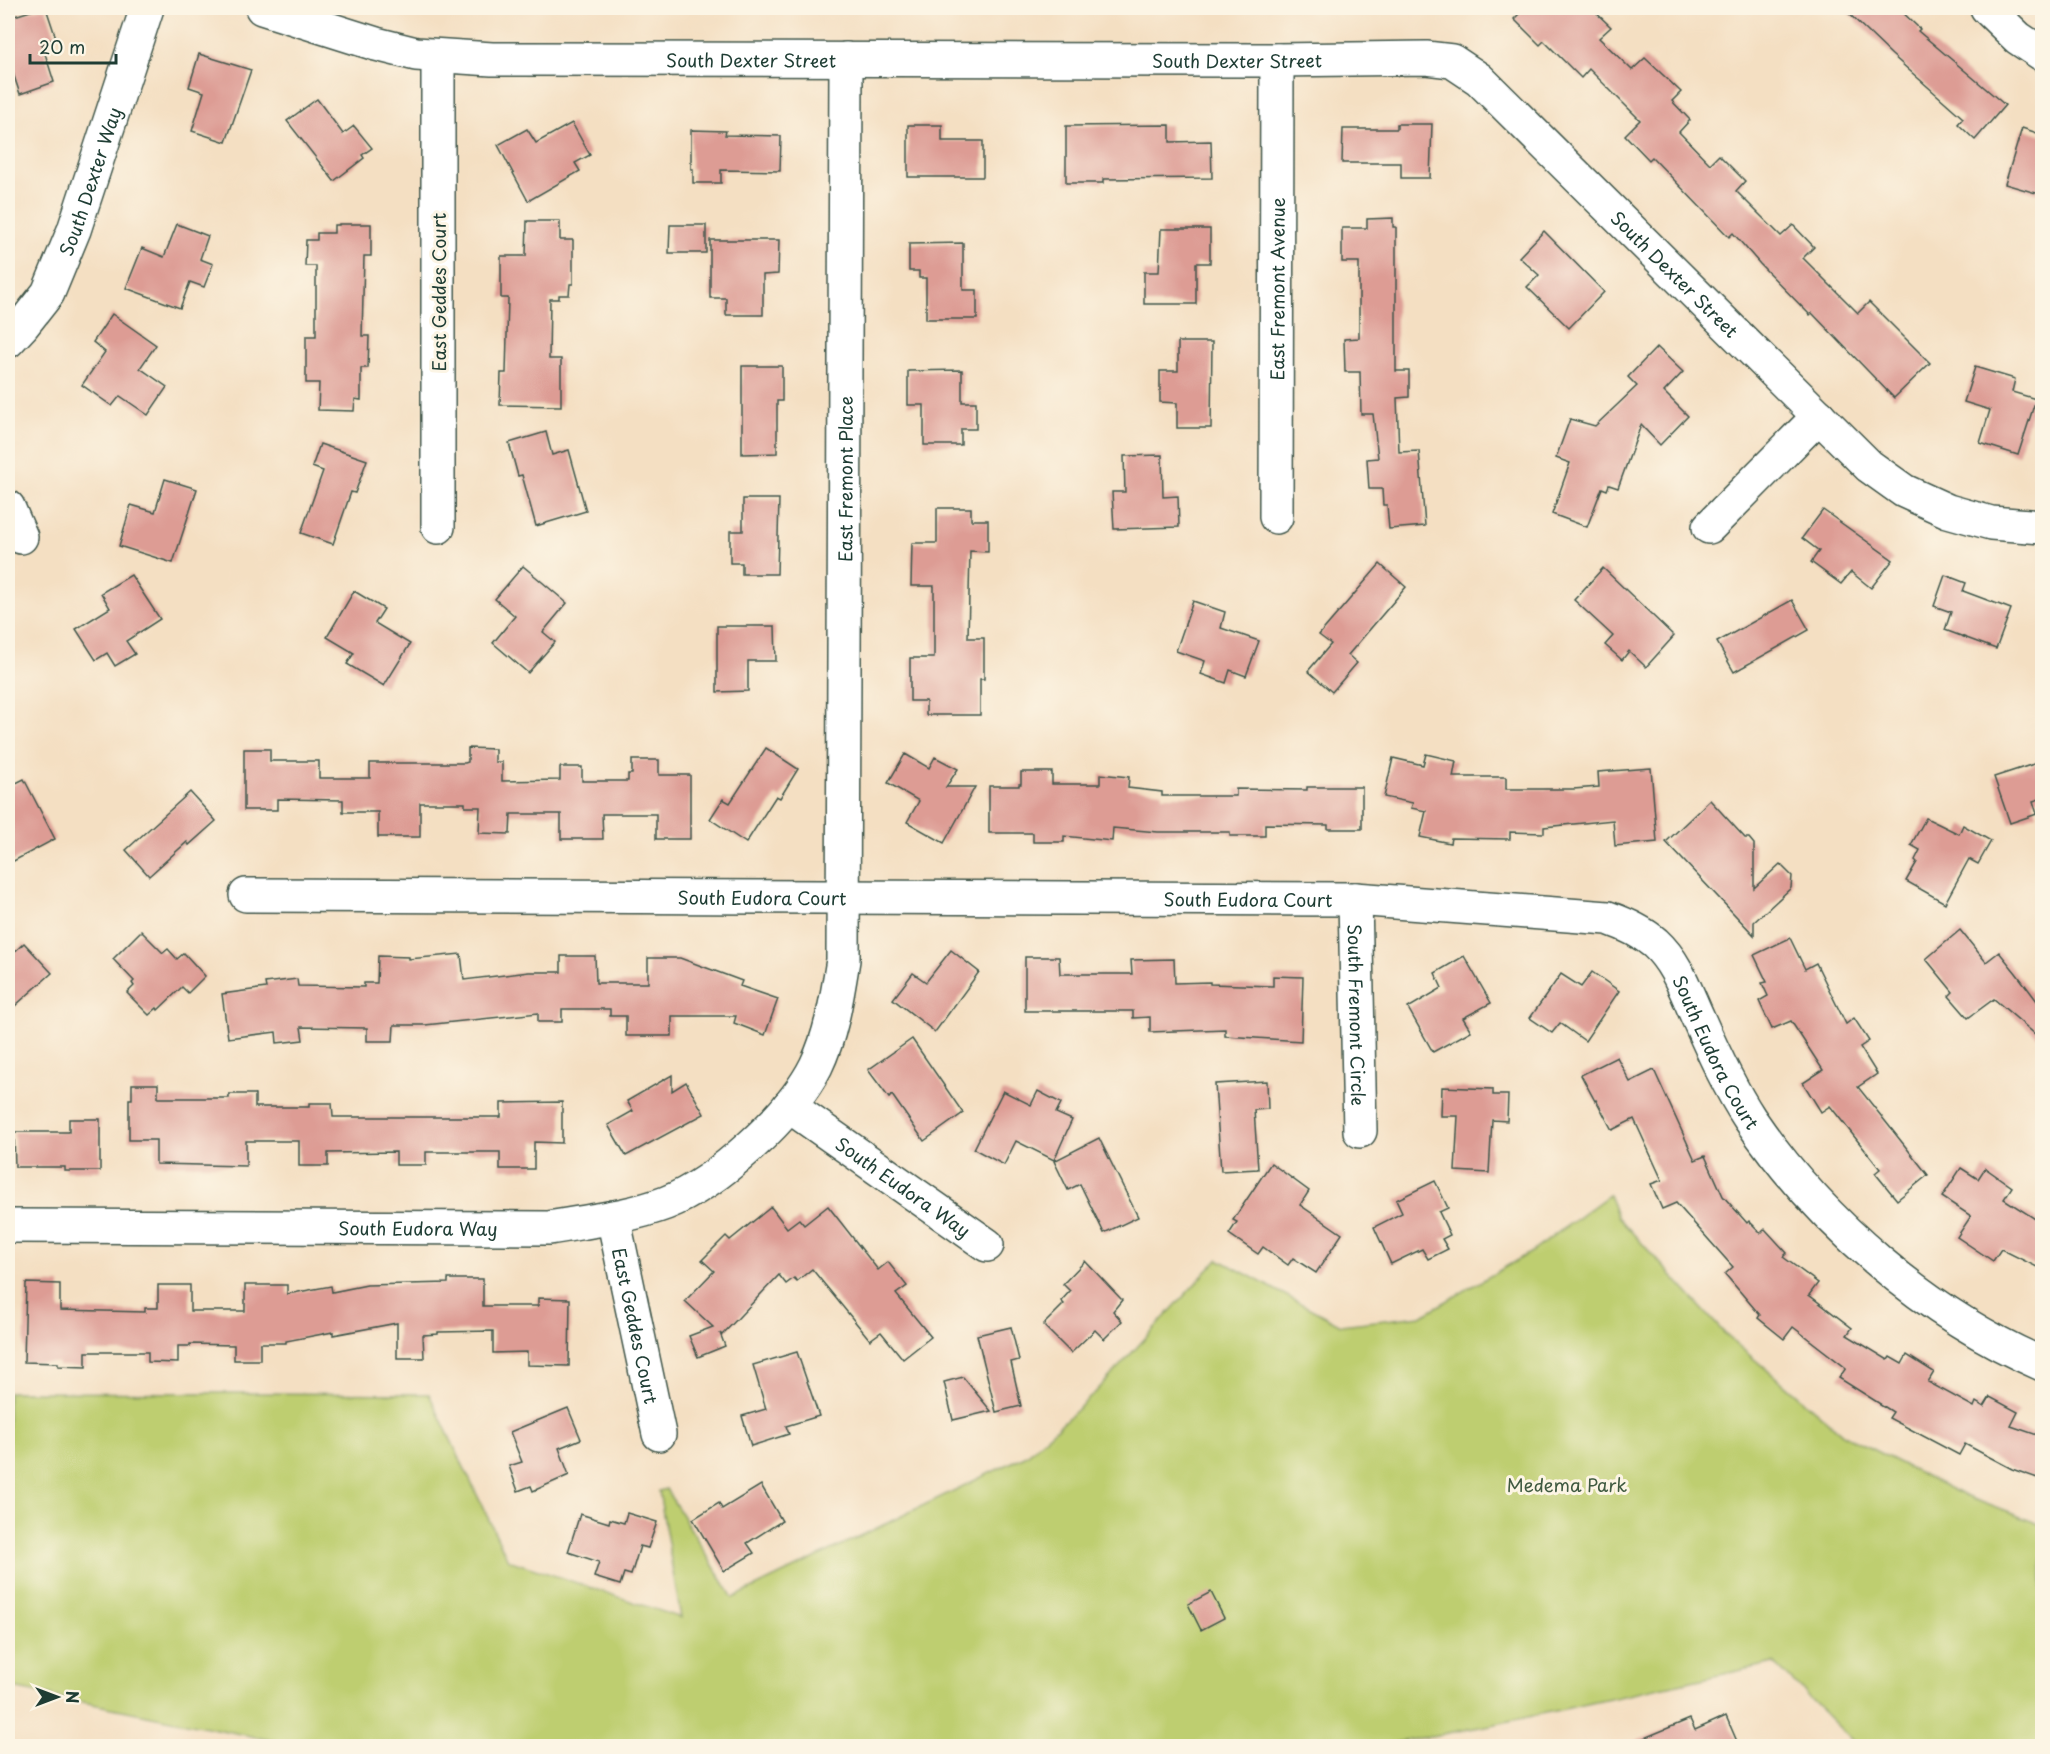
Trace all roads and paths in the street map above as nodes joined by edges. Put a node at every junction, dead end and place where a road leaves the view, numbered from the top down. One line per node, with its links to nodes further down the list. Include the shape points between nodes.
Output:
1 (147, 8): 8 (street, South Dexter Way, via 74,230 48,293)
2 (262, 8): 5 (street, South Dexter Street, via 376,44)
3 (1987, 8): 4 (street, via 2018,38)
4 (2043, 54)
5 (438, 56): 6 (street, South Dexter Street); 12 (street, East Geddes Court)
6 (846, 58): 7 (street, South Dexter Street); 17 (street, East Fremont Place)
7 (1277, 60): 9 (street, South Dexter Street, via 1426,58 1452,62 1479,78); 11 (street, East Fremont Avenue)
8 (8, 341)
9 (1819, 416): 13 (street); 14 (street, South Dexter Street, via 1869,466 1904,491 1948,511 1991,523)
10 (8, 507): 15 (street)
11 (1276, 517)
12 (438, 527)
13 (1709, 527)
14 (2043, 527)
15 (21, 537)
16 (246, 895): 17 (street, South Eudora Court)
17 (844, 899): 18 (street, South Eudora Court); 19 (street, South Eudora Way, via 843,960 833,1022 815,1067)
18 (1355, 899): 20 (street, South Fremont Circle); 24 (street, South Eudora Court, via 1608,918 1633,927 1656,944 1676,969 1720,1067 1749,1118 1812,1197 1897,1276 1977,1331)
19 (789, 1106): 21 (street, South Eudora Way, via 713,1178 666,1203); 23 (street, South Eudora Way)
20 (1360, 1131)
21 (613, 1217): 22 (street, South Eudora Way, via 549,1228); 25 (street, East Geddes Court)
22 (8, 1226)
23 (987, 1245)
24 (2043, 1364)
25 (658, 1434)

